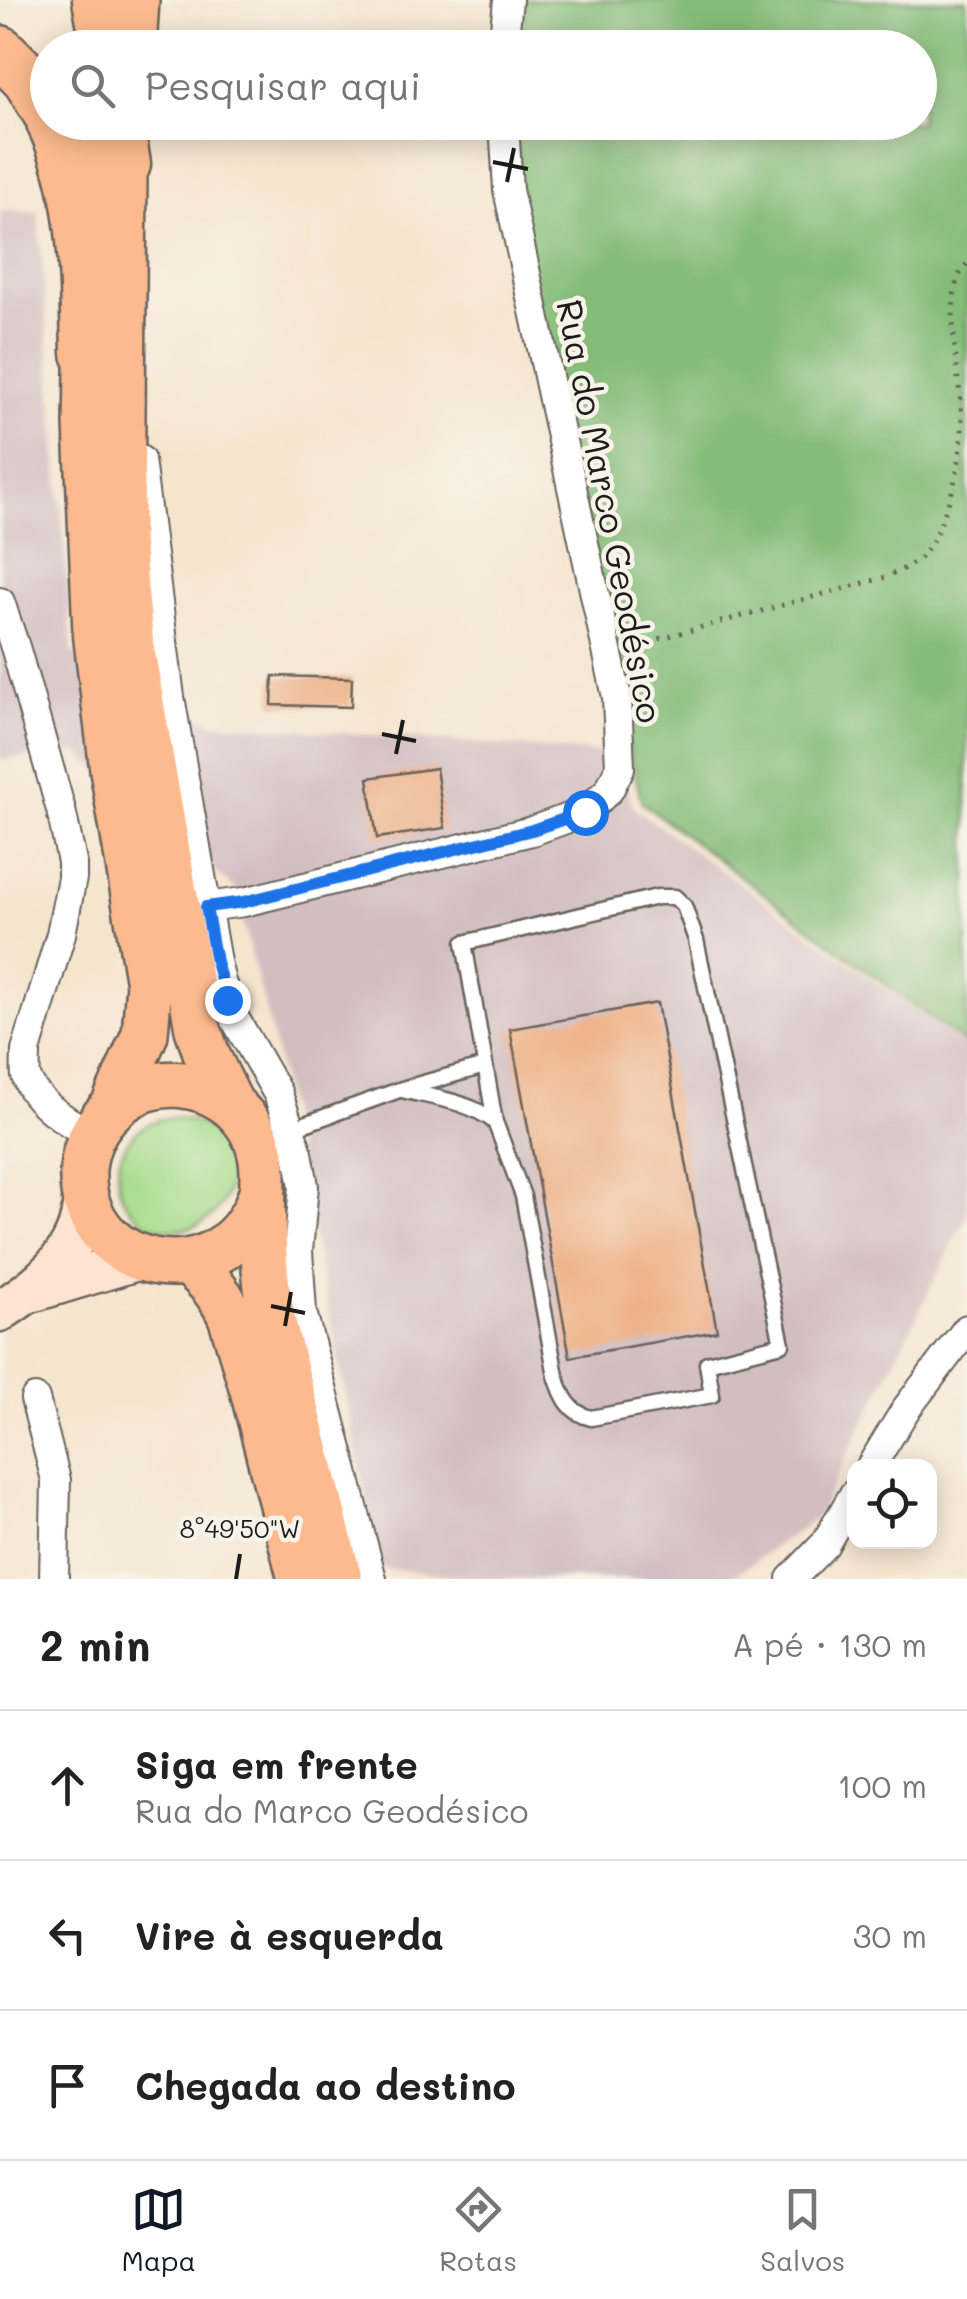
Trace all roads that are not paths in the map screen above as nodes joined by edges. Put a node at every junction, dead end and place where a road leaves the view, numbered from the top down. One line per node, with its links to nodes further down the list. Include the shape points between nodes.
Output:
1 (74, 0): 5 (main road)
2 (98, 0): 6 (highway)
3 (136, 0): 7 (main road)
4 (508, 0): 8 (street)
5 (79, 30)
6 (103, 30)
7 (134, 30)
8 (505, 30)
9 (0, 51): 10 (highway)
10 (30, 82)
11 (59, 140): 15 (highway, via 76,195 85,286)
12 (93, 140): 15 (main road)
13 (123, 140): 15 (main road)
14 (505, 140): 17 (street, Rua do Marco Geodésico, via 508,190 616,697 620,768 609,790 585,812 532,830)
15 (105, 364): 17 (street, via 140,458 170,697); 20 (main road, via 130,646 198,1029); 21 (main road, via 87,440 96,632 149,984 146,1034)
16 (0, 602): 21 (street, via 72,862 26,1074 58,1116)
17 (206, 907): 23 (street, via 227,1000 271,1078)
18 (485, 1066): 19 (lane); 22 (lane); 22 (lane, via 464,943 675,897 696,940 782,1344 706,1363 712,1395 602,1417 573,1410 556,1376 523,1196)
19 (402, 1089): 22 (lane, via 460,1103); 23 (lane)
20 (230, 1103): 21 (main road, via 198,1088 162,1084 145,1088); 23 (main road, via 250,1126)
21 (103, 1120): 25 (main road, via 84,1163)
22 (495, 1122)
23 (274, 1134): 24 (main road); 36 (street, via 298,1153 304,1186 302,1312)
24 (262, 1188): 27 (main road, via 252,1218 232,1243); 35 (main road, via 270,1306)
25 (85, 1193): 26 (main road, via 105,1233); 28 (main road, via 67,1253)
26 (143, 1258): 27 (main road); 28 (main road)
27 (189, 1262): 34 (main road, via 228,1308)
28 (15, 1302)
29 (967, 1329): 31 (street)
30 (35, 1399): 33 (street, via 56,1480)
31 (875, 1459)
32 (847, 1506): 37 (street, via 825,1544)
33 (54, 1579)
34 (301, 1579)
35 (339, 1579)
36 (372, 1579)
37 (791, 1579)

